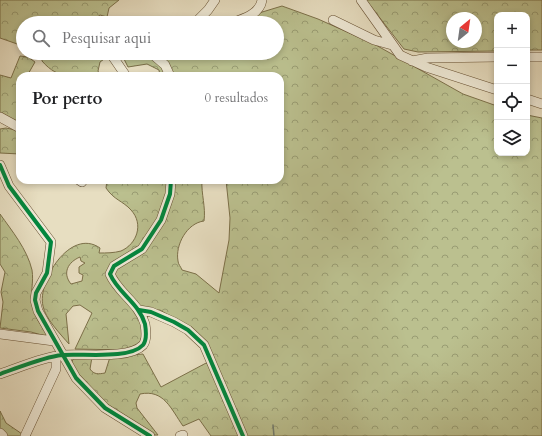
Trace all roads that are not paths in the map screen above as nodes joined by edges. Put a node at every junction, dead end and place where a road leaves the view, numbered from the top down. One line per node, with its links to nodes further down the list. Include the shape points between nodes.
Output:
1 (214, 0): 4 (street)
2 (262, 0): 5 (street, via 255,13)
3 (361, 0): 7 (street)
4 (202, 16)
5 (248, 16)
6 (333, 20): 7 (street, via 374,40)
7 (394, 46): 13 (street, via 400,54)
8 (494, 57): 13 (street, via 428,58)
9 (530, 57): 10 (street)
10 (542, 57)
11 (116, 60): 14 (street)
12 (159, 60): 15 (street)
13 (412, 61): 16 (street)
14 (123, 72)
15 (168, 72)
16 (494, 89)
17 (530, 100): 18 (street)
18 (542, 104)
19 (0, 117): 20 (street)
20 (16, 126)
21 (0, 165): 25 (street, via 9,186 51,242 47,273 35,300)
22 (171, 184): 23 (street, via 161,220 142,249 114,266 110,274 113,281)
23 (139, 310): 26 (street, via 145,325 146,340 137,349 101,355); 32 (street, via 174,322 188,330 204,345)
24 (0, 334): 25 (street)
25 (54, 341): 26 (street)
26 (59, 356): 27 (street); 30 (street, via 56,369); 31 (street, via 105,408)
27 (0, 374)
28 (0, 433): 29 (street)
29 (3, 436)
30 (25, 436)
31 (150, 436)
32 (243, 436)

